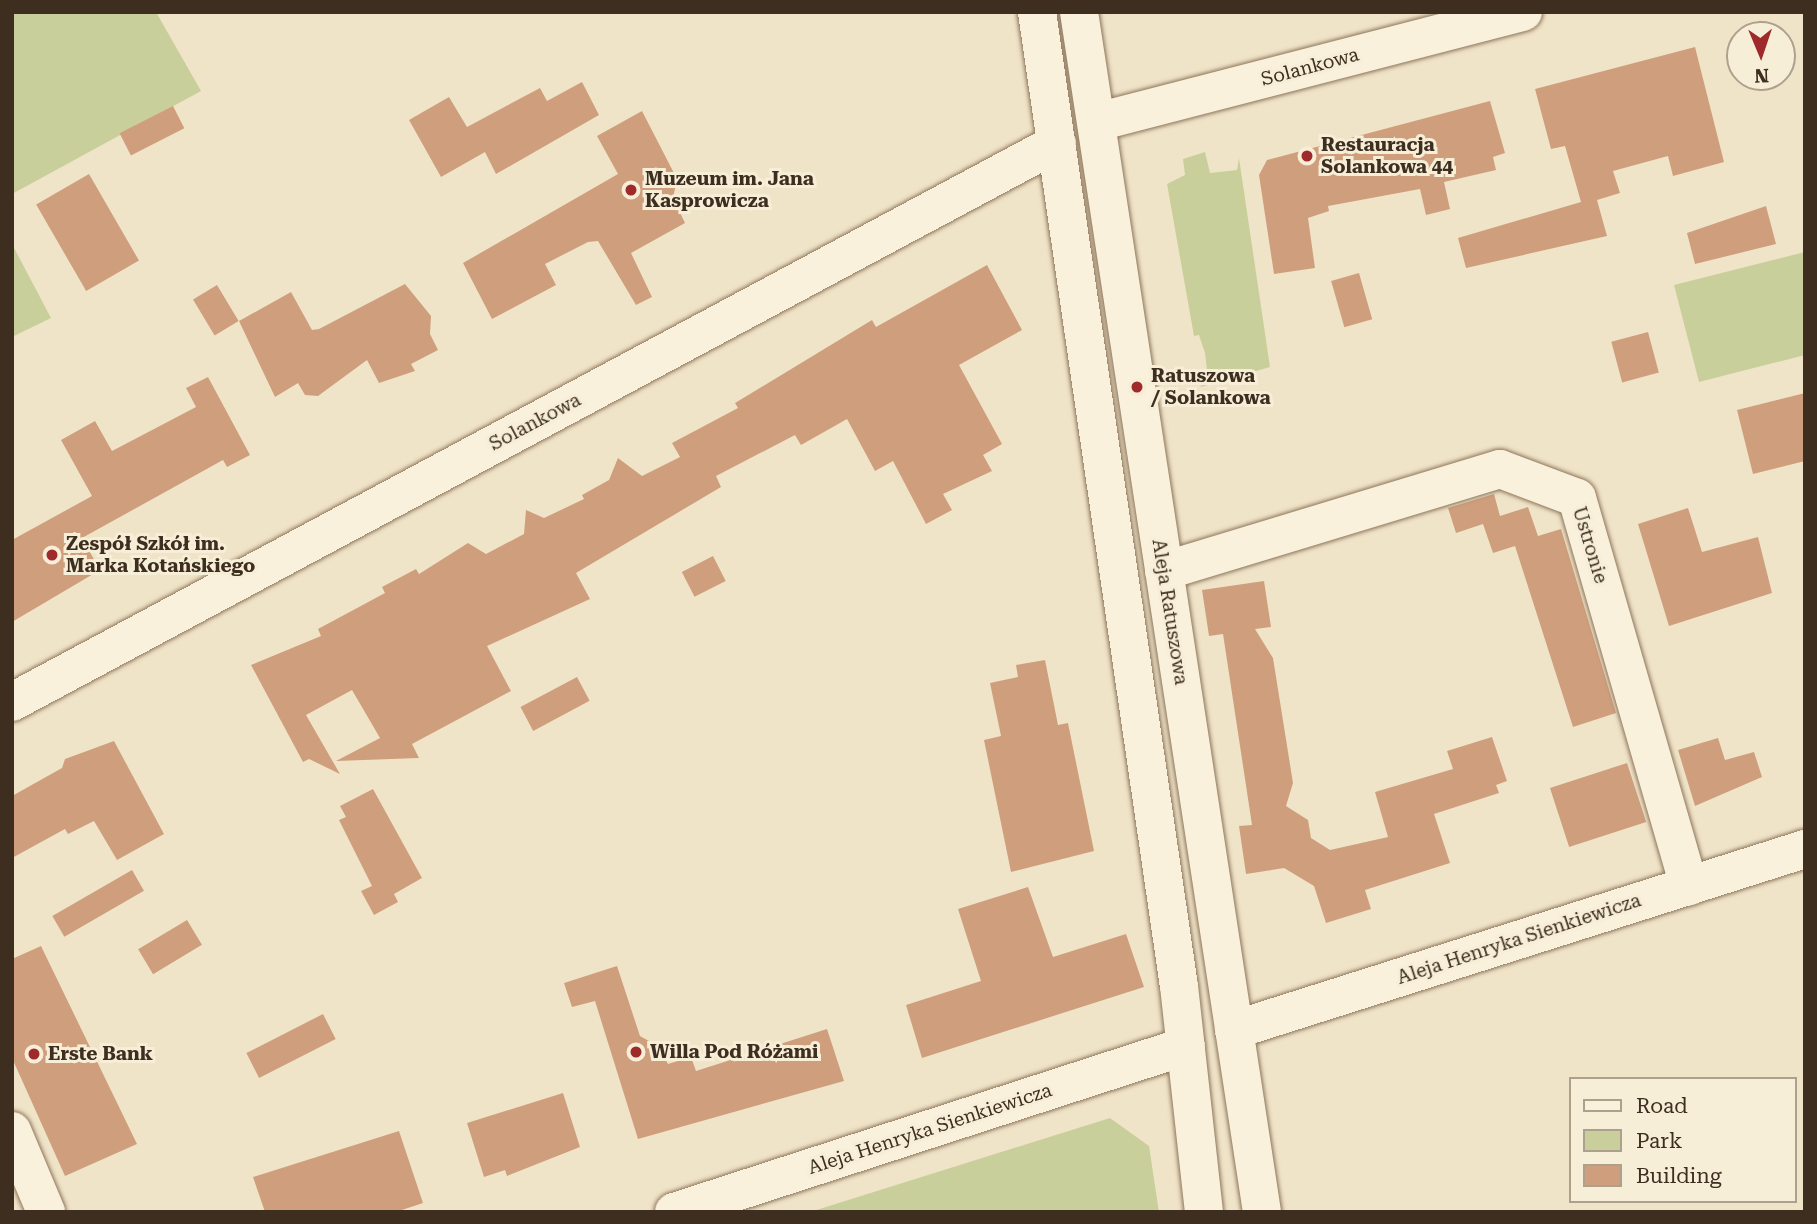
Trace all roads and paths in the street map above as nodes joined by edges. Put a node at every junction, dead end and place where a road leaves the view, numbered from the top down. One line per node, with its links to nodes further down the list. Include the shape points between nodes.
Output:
1 (1037, 12): 5 (street)
2 (1079, 12): 4 (street, Aleja Ratuszowa)
3 (1523, 12): 4 (street, Solankowa)
4 (1097, 122): 6 (street, Aleja Ratuszowa)
5 (1057, 143): 7 (street, Solankowa); 11 (street)
6 (1164, 571): 9 (street, Ustronie, via 1500,469 1577,498); 10 (street, Aleja Ratuszowa)
7 (12, 702)
8 (1805, 849): 9 (street, Aleja Henryka Sienkiewicza)
9 (1689, 886): 10 (street, Aleja Henryka Sienkiewicza)
10 (1234, 1030): 16 (street, Aleja Ratuszowa)
11 (1186, 1046): 14 (street, Aleja Henryka Sienkiewicza); 15 (street)
12 (12, 1131): 13 (street)
13 (46, 1212)
14 (674, 1212)
15 (1203, 1212)
16 (1262, 1212)

